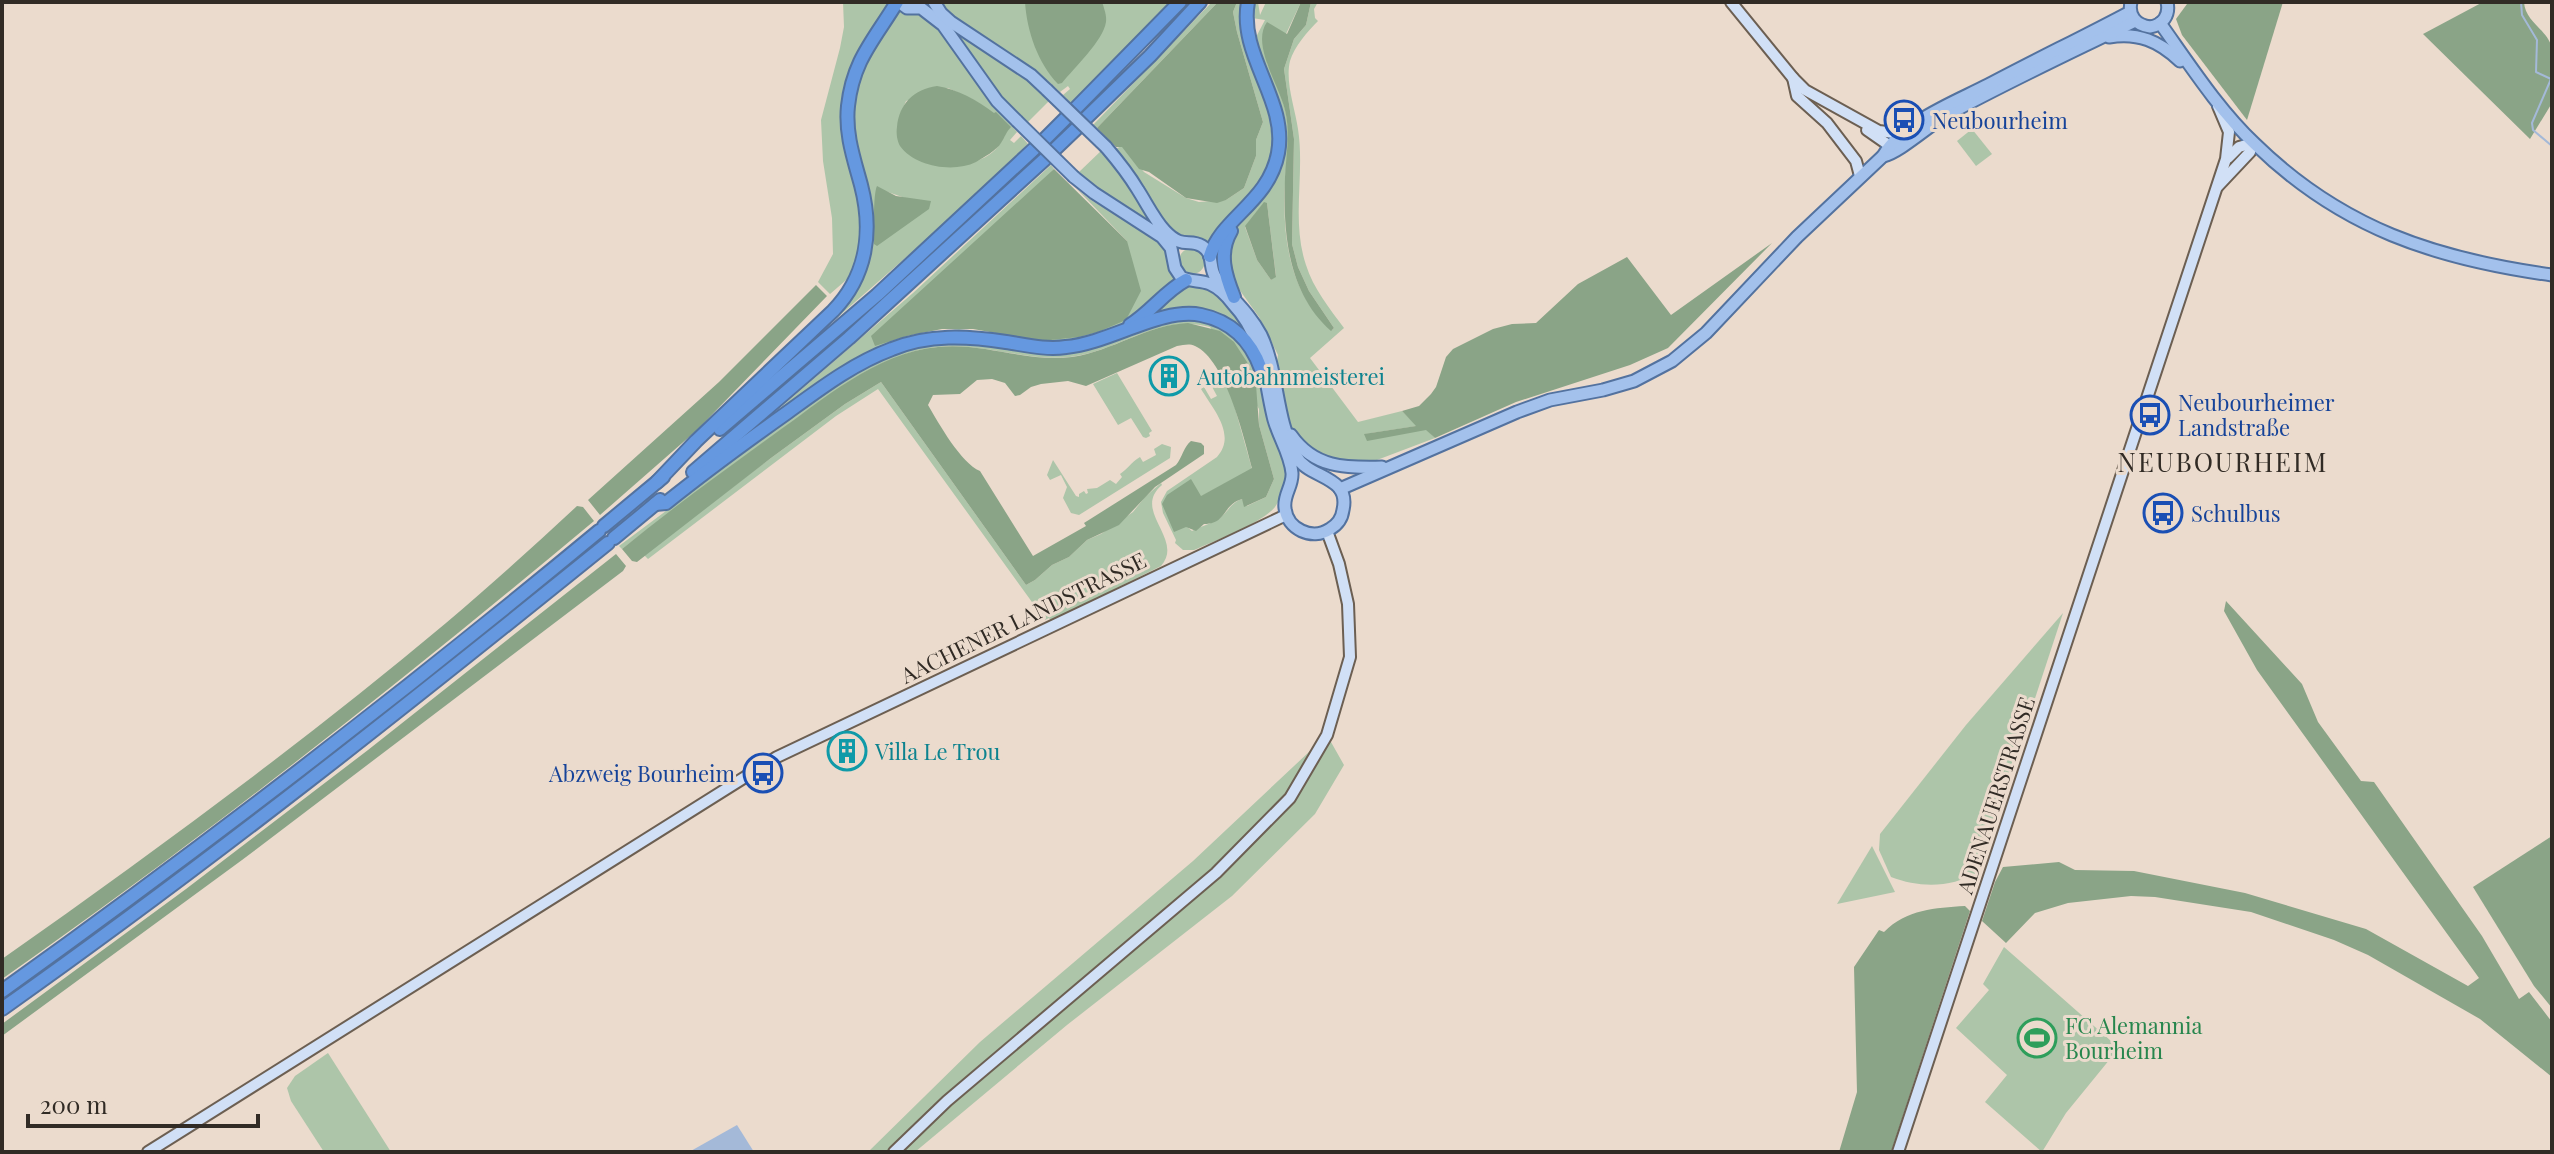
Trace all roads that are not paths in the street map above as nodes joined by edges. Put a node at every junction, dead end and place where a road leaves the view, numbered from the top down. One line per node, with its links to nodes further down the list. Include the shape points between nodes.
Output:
1 (898, 2): 7 (main road, via 907,8); 32 (highway, via 859,61 848,107 850,143 868,223 857,278 833,311)
2 (1180, 2): 32 (highway, via 1039,144 877,295)
3 (1200, 2): 35 (highway, via 1050,154 849,338)
4 (1248, 2): 20 (highway, via 1251,48 1275,114 1279,146 1269,179)
5 (1731, 2): 12 (main road)
6 (2167, 2): 9 (main road, via 2168,12)
7 (928, 4): 21 (main road, bridge, via 1031,75 1106,147 1159,224); 22 (main road, bridge, via 997,101 1074,177 1168,242)
8 (2132, 12): 9 (main road, via 2144,26); 10 (main road); 16 (main road, via 1936,112)
9 (2160, 23): 11 (main road)
10 (2098, 39): 11 (main road, via 2147,38); 16 (main road)
11 (2198, 77): 13 (main road)
12 (1793, 78): 14 (main road); 18 (main road, via 1797,96 1820,115 1856,161)
13 (2216, 101): 15 (main road); 17 (main road, via 2229,136)
14 (1850, 116): 16 (main road); 16 (main road, via 1879,140)
15 (2253, 143): 17 (main road); 19 (main road); 24 (main road, via 2312,192 2371,227 2436,252)
16 (1894, 145): 18 (main road)
17 (2226, 159): 19 (main road, ADENAUERSTRASSE)
18 (1860, 176): 30 (main road, via 1672,361 1634,381 1517,412)
19 (2217, 188): 42 (main road, ADENAUERSTRASSE)
20 (1244, 212): 23 (highway, via 1218,238); 26 (highway, via 1224,251)
21 (1186, 244): 22 (main road); 23 (main road, via 1200,245)
22 (1174, 256): 25 (main road, via 1176,272)
23 (1210, 262): 25 (main road, via 1205,276); 26 (main road)
24 (2552, 275)
25 (1191, 280): 27 (highway, via 1175,286); 28 (main road, via 1216,287 1241,312 1255,335)
26 (1234, 297): 29 (main road, via 1265,344)
27 (1121, 332): 28 (highway, via 1174,314 1209,317 1239,333); 35 (highway, via 1059,348 954,337 893,348 839,377 666,503)
28 (1265, 370): 33 (main road, via 1274,419 1291,466)
29 (1282, 421): 30 (main road, via 1302,449 1323,463); 31 (main road, via 1298,460)
30 (1391, 466): 34 (main road)
31 (1315, 474): 33 (main road); 34 (main road)
32 (657, 482): 38 (highway, via 346,733)
33 (1290, 486): 36 (main road)
34 (1340, 489): 37 (main road, via 1343,514)
35 (655, 504): 39 (highway, via 243,831)
36 (1286, 515): 37 (main road, via 1302,532); 40 (main road, AACHENER LANDSTRASSE, via 777,757)
37 (1327, 531): 41 (main road, via 1348,604 1350,657 1327,735 1290,798 1216,873)
38 (2, 991)
39 (2, 1009)
40 (148, 1152)
41 (894, 1152)
42 (1898, 1152)

